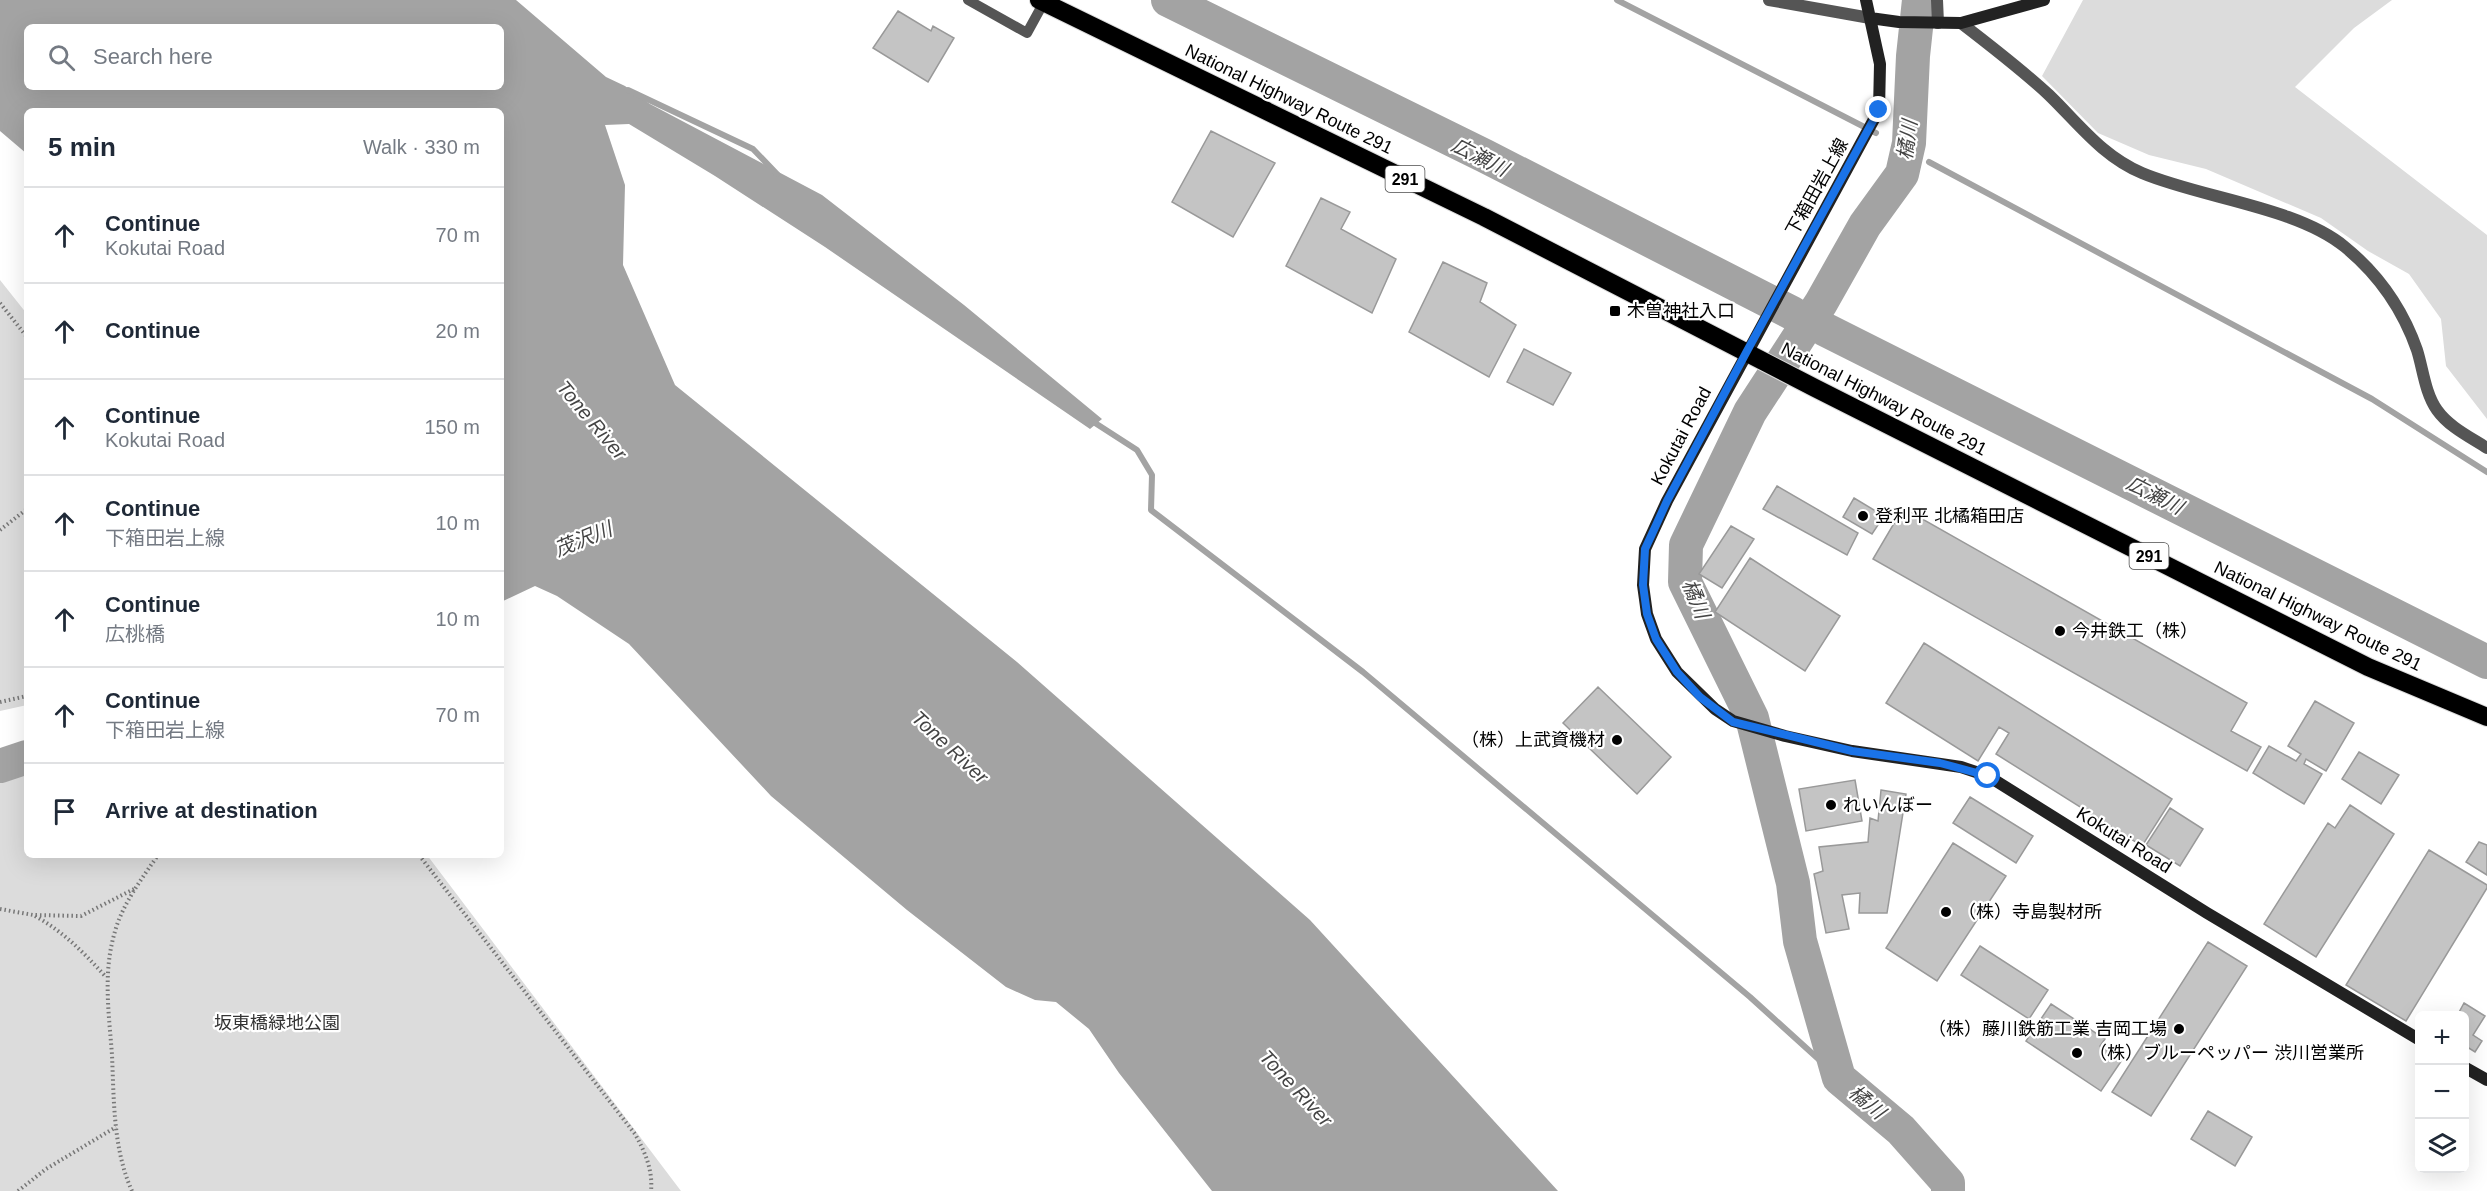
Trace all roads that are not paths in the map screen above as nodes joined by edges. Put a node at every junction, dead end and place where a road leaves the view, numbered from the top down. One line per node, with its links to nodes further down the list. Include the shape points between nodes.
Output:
1 (968, 0): 6 (lane, via 1027,33)
2 (1769, 0): 7 (street)
3 (1866, 0): 7 (street, 下箱田岩上線)
4 (1937, 0): 9 (street)
5 (2044, 0): 8 (street)
6 (1042, 1): 10 (highway, National Highway Route 291 / 291, via 1484,217)
7 (1870, 18): 9 (street); 10 (street, 下箱田岩上線, via 1880,64 1879,110)
8 (1961, 23): 9 (street); 11 (street, via 2022,71 2112,157 2142,173 2290,218 2344,245 2383,285 2401,314 2437,409 2447,421)
9 (1935, 24)
10 (1747, 351): 12 (highway, National Highway Route 291 / 291, via 2368,667); 13 (street, Kokutai Road, via 1645,549 1643,585 1656,639 1677,672 1700,697 1733,722 1852,751 1961,767 1988,776)
11 (2487, 448)
12 (2487, 717)
13 (2415, 1037)
14 (2469, 1070): 15 (street)
15 (2487, 1080)

